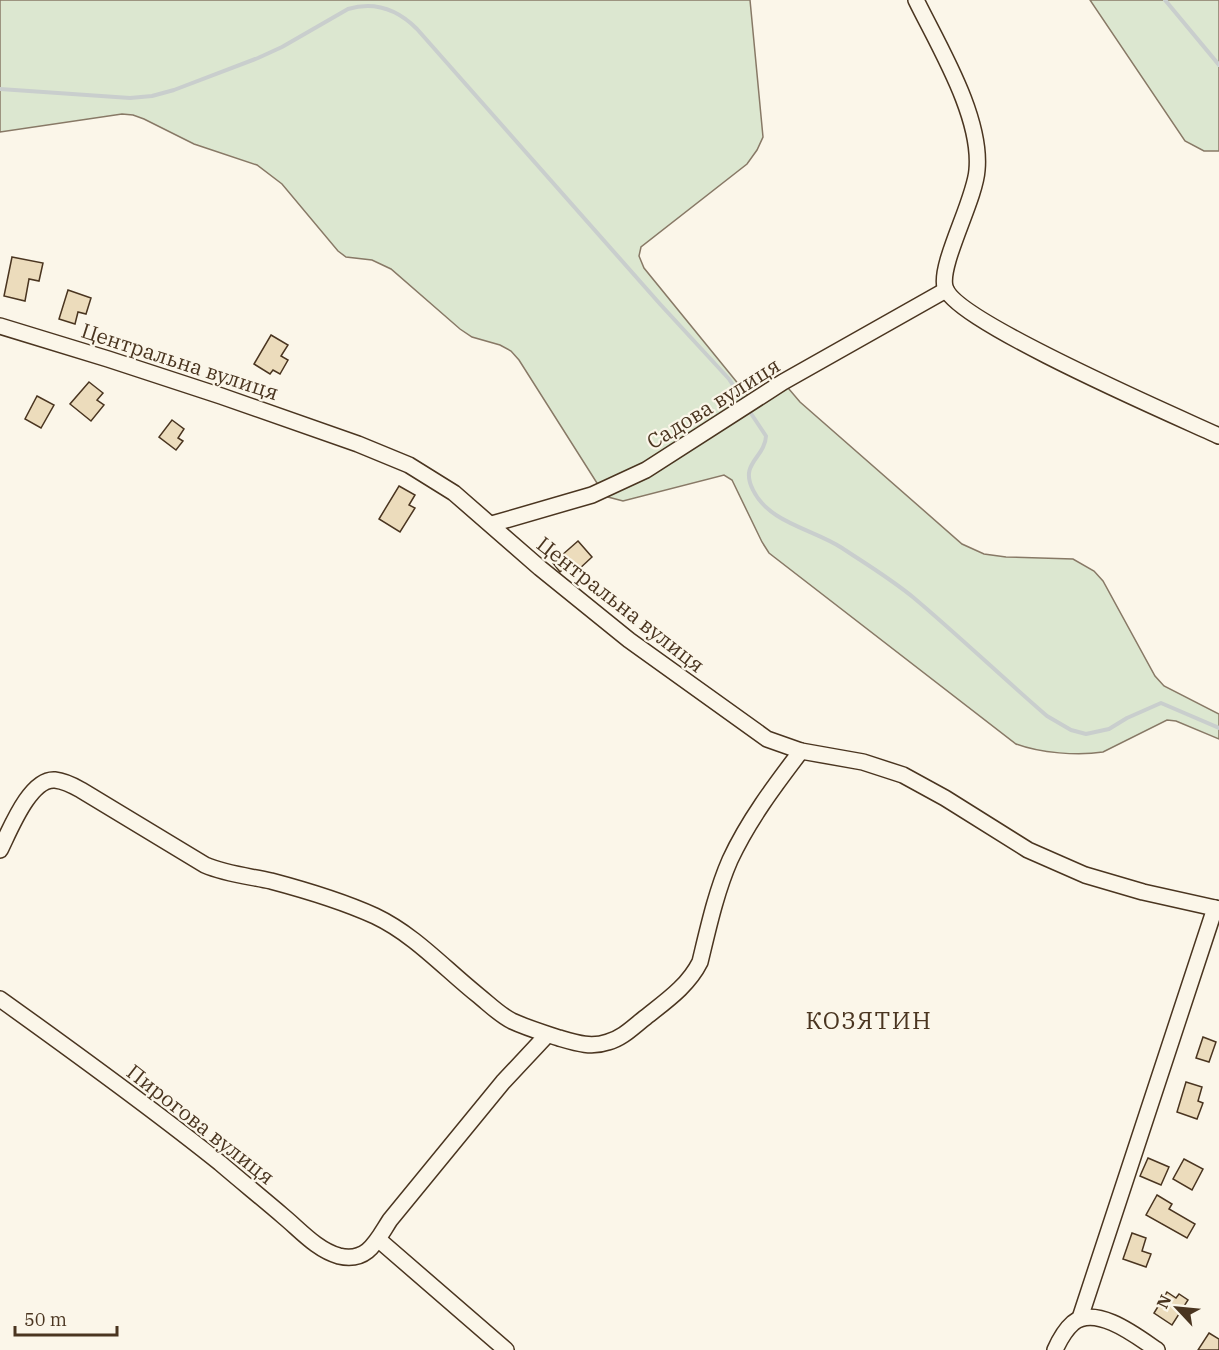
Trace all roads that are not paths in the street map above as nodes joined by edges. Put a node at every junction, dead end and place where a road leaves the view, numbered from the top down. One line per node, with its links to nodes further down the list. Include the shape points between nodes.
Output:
1 (916, 0): 2 (street, via 947,61 975,137 977,169 973,193 946,266)
2 (946, 290): 4 (street, via 966,310 1005,334); 5 (street, Садова вулиця, via 783,382 646,470 592,495)
3 (0, 326): 5 (street, Центральна вулиця, via 386,454 442,484)
4 (1219, 436)
5 (492, 524): 6 (street, Центральна вулиця, via 540,568 679,678 760,735)
6 (801, 751): 8 (street, Центральна вулиця, via 863,762 903,775 1028,850 1085,875); 10 (street, via 781,776 730,861 700,962 687,982 609,1042 582,1044)
7 (0, 850): 10 (street, via 36,788 47,781 63,782 205,865 315,894 375,916 429,952 502,1014)
8 (1217, 908): 12 (street)
9 (0, 999): 11 (street, Пирогова вулиця, via 204,1150 327,1251 350,1257 367,1251)
10 (547, 1035): 11 (street, Пирогова вулиця, via 443,1155 390,1220)
11 (379, 1240): 13 (street)
12 (1080, 1318): 14 (street, via 1068,1328); 15 (street, via 1118,1325)
13 (506, 1350)
14 (1055, 1350)
15 (1157, 1350)

